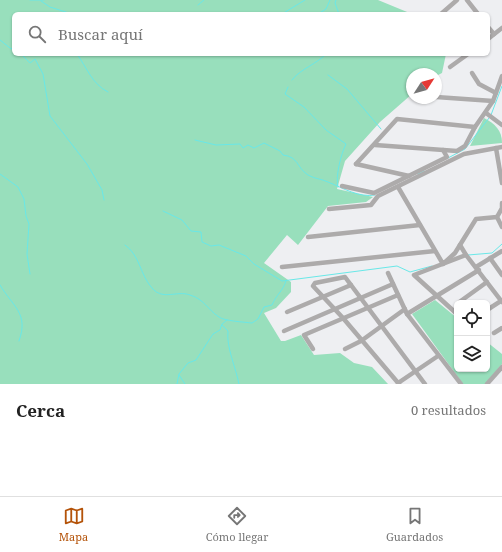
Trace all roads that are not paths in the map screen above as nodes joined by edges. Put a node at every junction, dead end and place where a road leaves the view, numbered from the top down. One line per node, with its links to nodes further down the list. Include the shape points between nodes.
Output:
1 (457, 0): 3 (street)
2 (467, 0): 4 (street)
3 (443, 12)
4 (476, 12)
5 (502, 28): 7 (street)
6 (490, 29): 7 (street)
7 (494, 34): 8 (street)
8 (490, 37)
9 (465, 56): 10 (street)
10 (450, 67)
11 (472, 73): 13 (street, via 479,84)
12 (502, 76): 13 (street)
13 (496, 93): 15 (street)
14 (442, 97): 15 (street)
15 (493, 101): 16 (street)
16 (486, 113): 17 (street); 18 (street)
17 (502, 125)
18 (475, 127): 19 (street, via 397,119); 22 (street, via 465,146 457,151)
19 (374, 145): 22 (street); 23 (street, via 356,164)
20 (502, 147): 21 (street)
21 (496, 148): 24 (street, via 464,154); 25 (street)
22 (444, 150): 23 (street, via 447,157)
23 (408, 176): 24 (street); 26 (street, via 374,193)
24 (414, 178): 27 (street)
25 (502, 183)
26 (342, 186)
27 (398, 187): 29 (street, via 378,196 371,204); 31 (street)
28 (502, 204): 30 (street)
29 (329, 209)
30 (497, 217): 32 (street); 34 (street, via 476,219)
31 (420, 225): 33 (street); 35 (street)
32 (502, 228)
33 (308, 237)
34 (460, 245): 37 (street); 39 (street)
35 (435, 251): 39 (street); 40 (street)
36 (502, 251): 38 (street)
37 (466, 255): 39 (street); 41 (street)
38 (490, 258): 41 (street); 43 (street)
39 (443, 264): 48 (street, via 414,275)
40 (282, 267)
41 (477, 268): 44 (street); 48 (street)
42 (388, 273): 45 (street)
43 (502, 275)
44 (487, 282): 51 (street); 52 (street)
45 (393, 284): 47 (street); 50 (street)
46 (351, 285): 49 (street); 49 (street, via 345,277 318,282 313,286); 50 (street)
47 (398, 296): 54 (street); 58 (street)
48 (435, 296): 55 (street); 58 (street)
49 (324, 297): 57 (street); 60 (street)
50 (360, 298): 54 (street); 57 (street)
51 (461, 300)
52 (502, 302): 56 (street)
53 (454, 305): 55 (street)
54 (368, 308): 61 (street); 62 (street)
55 (450, 308): 59 (street)
56 (490, 308)
57 (335, 309): 61 (street); 64 (street)
58 (406, 311): 62 (street); 69 (street)
59 (454, 311)
60 (287, 312)
61 (343, 318): 66 (street); 67 (street, via 304,335)
62 (381, 326): 66 (street); 71 (street)
63 (502, 328): 65 (street)
64 (284, 331)
65 (494, 333)
66 (361, 341): 68 (street); 73 (street)
67 (313, 349)
68 (345, 349)
69 (438, 356): 71 (street); 75 (street)
70 (502, 367): 72 (street)
71 (416, 371): 73 (street); 74 (street)
72 (488, 382): 76 (street)
73 (398, 384)
74 (425, 384)
75 (461, 384)
76 (494, 384)

